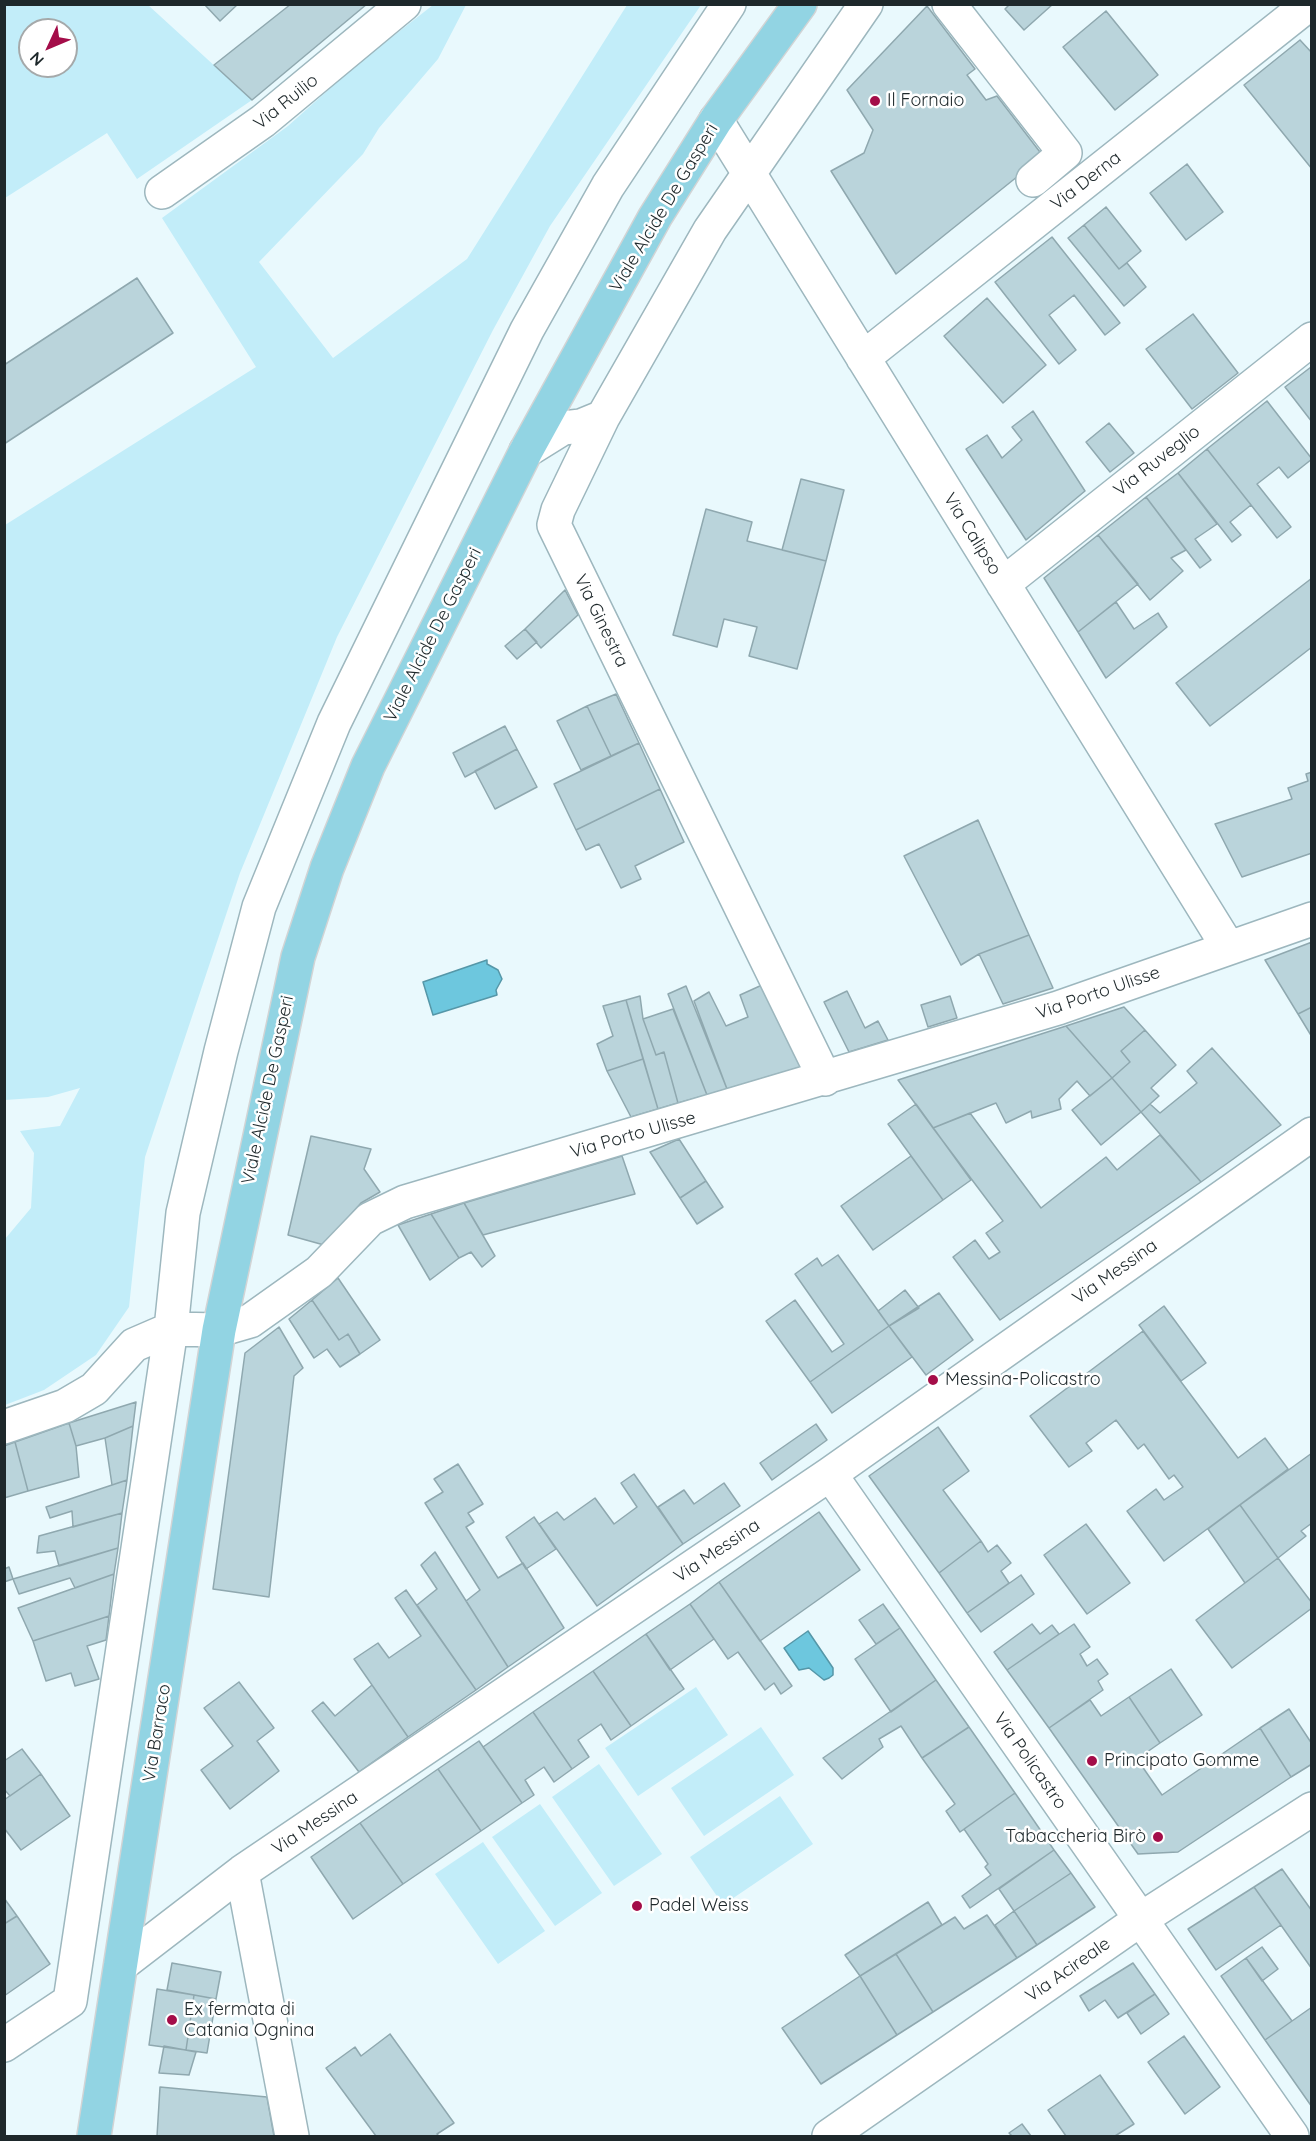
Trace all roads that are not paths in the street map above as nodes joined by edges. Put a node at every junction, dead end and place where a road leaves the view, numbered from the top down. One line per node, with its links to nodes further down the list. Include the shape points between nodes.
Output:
1 (404, 4): 10 (street, Via Ruilio, via 263,121)
2 (729, 4): 20 (street, via 608,186 527,330 334,723 256,918 183,1213)
3 (800, 4): 7 (main road, Viale Alcide De Gasperi)
4 (866, 4): 8 (street, Via Ginestra)
5 (949, 4): 9 (street, via 1065,153)
6 (1309, 4): 12 (street, Via Derna)
7 (716, 120): 8 (street, Via Calipso); 14 (main road, Viale Alcide De Gasperi, via 655,217)
8 (748, 174): 12 (street, Via Calipso); 13 (street, Via Ginestra, via 710,230)
9 (1033, 180)
10 (162, 192)
11 (1311, 339): 15 (street, Via Ruveglio)
12 (863, 358): 15 (street, Via Calipso)
13 (603, 417): 14 (street, via 563,428); 18 (street, Via Ginestra, via 554,525)
14 (526, 451): 21 (main road, Viale Alcide De Gasperi, via 368,766 327,868 298,957)
15 (1003, 584): 17 (street, Via Calipso)
16 (1311, 919): 17 (street, Via Porto Ulisse)
17 (1228, 947): 18 (street, Via Porto Ulisse, via 1058,1008)
18 (825, 1079): 21 (street, Via Porto Ulisse, via 405,1202 370,1218 319,1272 250,1321)
19 (1311, 1134): 23 (street, Via Messina)
20 (171, 1329): 21 (street, Via Porto Ulisse); 22 (street, Via Porto Ulisse, via 134,1345 101,1382 75,1400); 28 (street, via 70,2001)
21 (219, 1330): 27 (main road, Via Barraco)
22 (4, 1427)
23 (830, 1474): 25 (street, Via Messina); 26 (street, Via Policastro)
24 (1311, 1809): 26 (street, Via Acireale)
25 (242, 1872): 27 (street, Via Messina); 30 (street)
26 (1142, 1919): 31 (street, Via Acireale); 32 (street, Via Policastro)
27 (121, 1965): 29 (main road, Via Barraco)
28 (4, 2045)
29 (94, 2136)
30 (292, 2136)
31 (829, 2136)
32 (1292, 2136)

